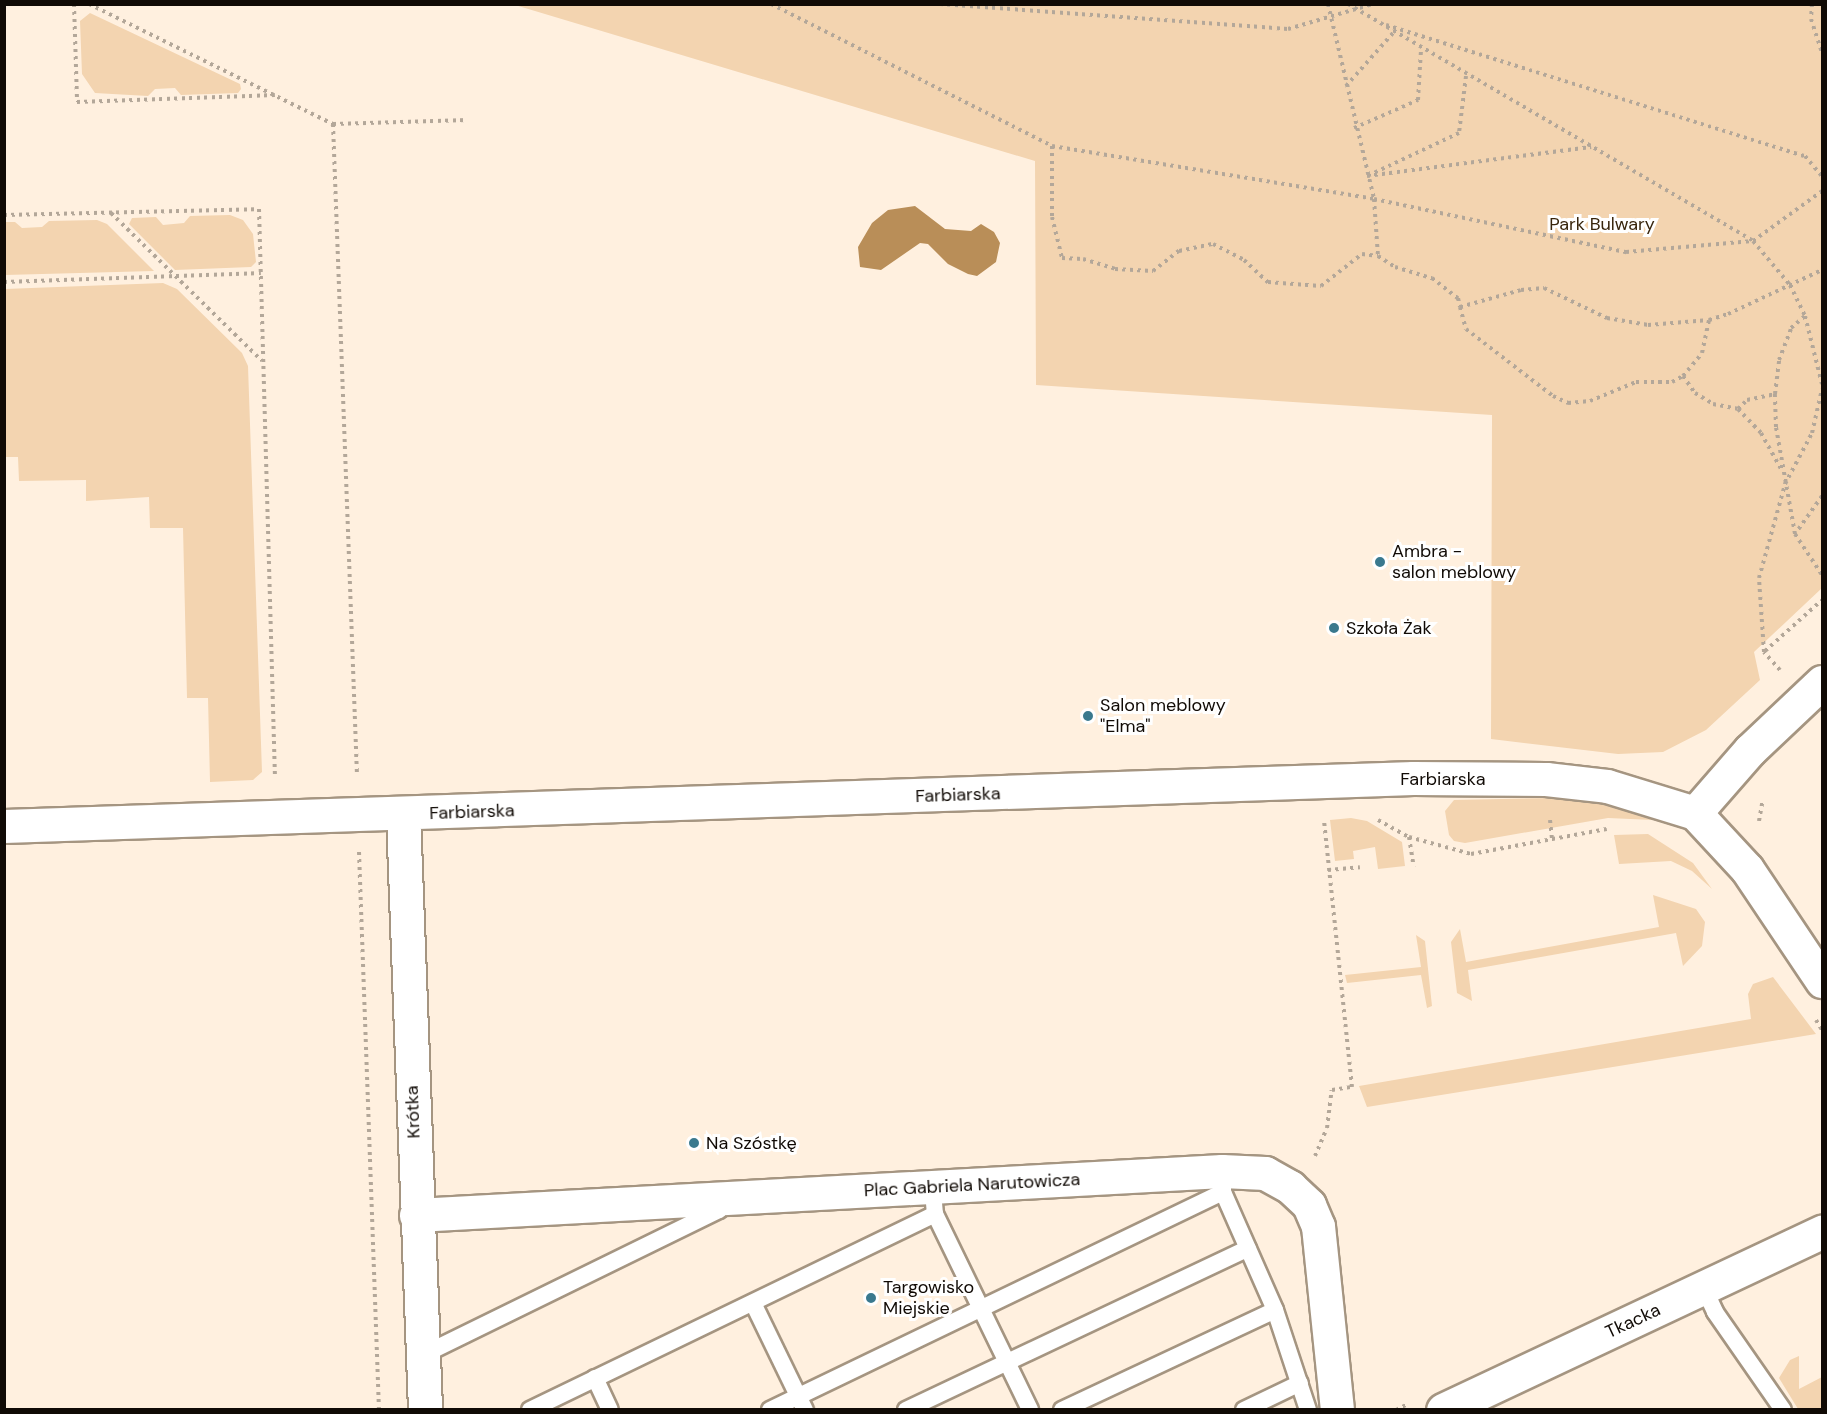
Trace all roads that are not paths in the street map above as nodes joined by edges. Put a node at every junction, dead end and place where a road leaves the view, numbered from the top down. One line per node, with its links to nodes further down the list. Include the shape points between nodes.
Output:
1 (1822, 682): 2 (street, via 1750,750)
2 (1695, 813): 3 (street, Farbiarska, via 1607,786 1546,779 1413,778); 5 (street, via 1747,869)
3 (403, 815): 4 (street, Farbiarska); 9 (street, Krótka)
4 (4, 826)
5 (1822, 981)
6 (1223, 1181): 8 (street, Plac Gabriela Narutowicza); 11 (lane); 14 (lane); 30 (street, Plac Gabriela Narutowicza, via 1265,1173 1290,1186 1308,1205 1318,1226)
7 (718, 1197): 8 (street, Plac Gabriela Narutowicza); 9 (street, Plac Gabriela Narutowicza); 16 (lane, via 719,1210 435,1349)
8 (934, 1201): 13 (lane); 14 (lane)
9 (416, 1215): 16 (street, Krótka)
10 (1822, 1232): 12 (street, Tkacka)
11 (1248, 1248): 15 (lane); 17 (lane)
12 (1704, 1288): 31 (street, Tkacka); 32 (lane, via 1715,1311)
13 (753, 1303): 18 (lane); 20 (lane)
14 (981, 1308): 17 (lane); 20 (lane)
15 (1275, 1310): 19 (lane); 27 (lane)
16 (422, 1349): 21 (street, Krótka)
17 (1006, 1362): 25 (lane); 26 (lane)
18 (595, 1378): 22 (lane); 23 (lane)
19 (1300, 1383): 28 (lane); 29 (lane)
20 (801, 1403): 24 (lane)
21 (425, 1410)
22 (530, 1410)
23 (610, 1410)
24 (770, 1410)
25 (906, 1410)
26 (1029, 1410)
27 (1062, 1410)
28 (1244, 1410)
29 (1308, 1410)
30 (1337, 1410)
31 (1443, 1410)
32 (1782, 1410)

